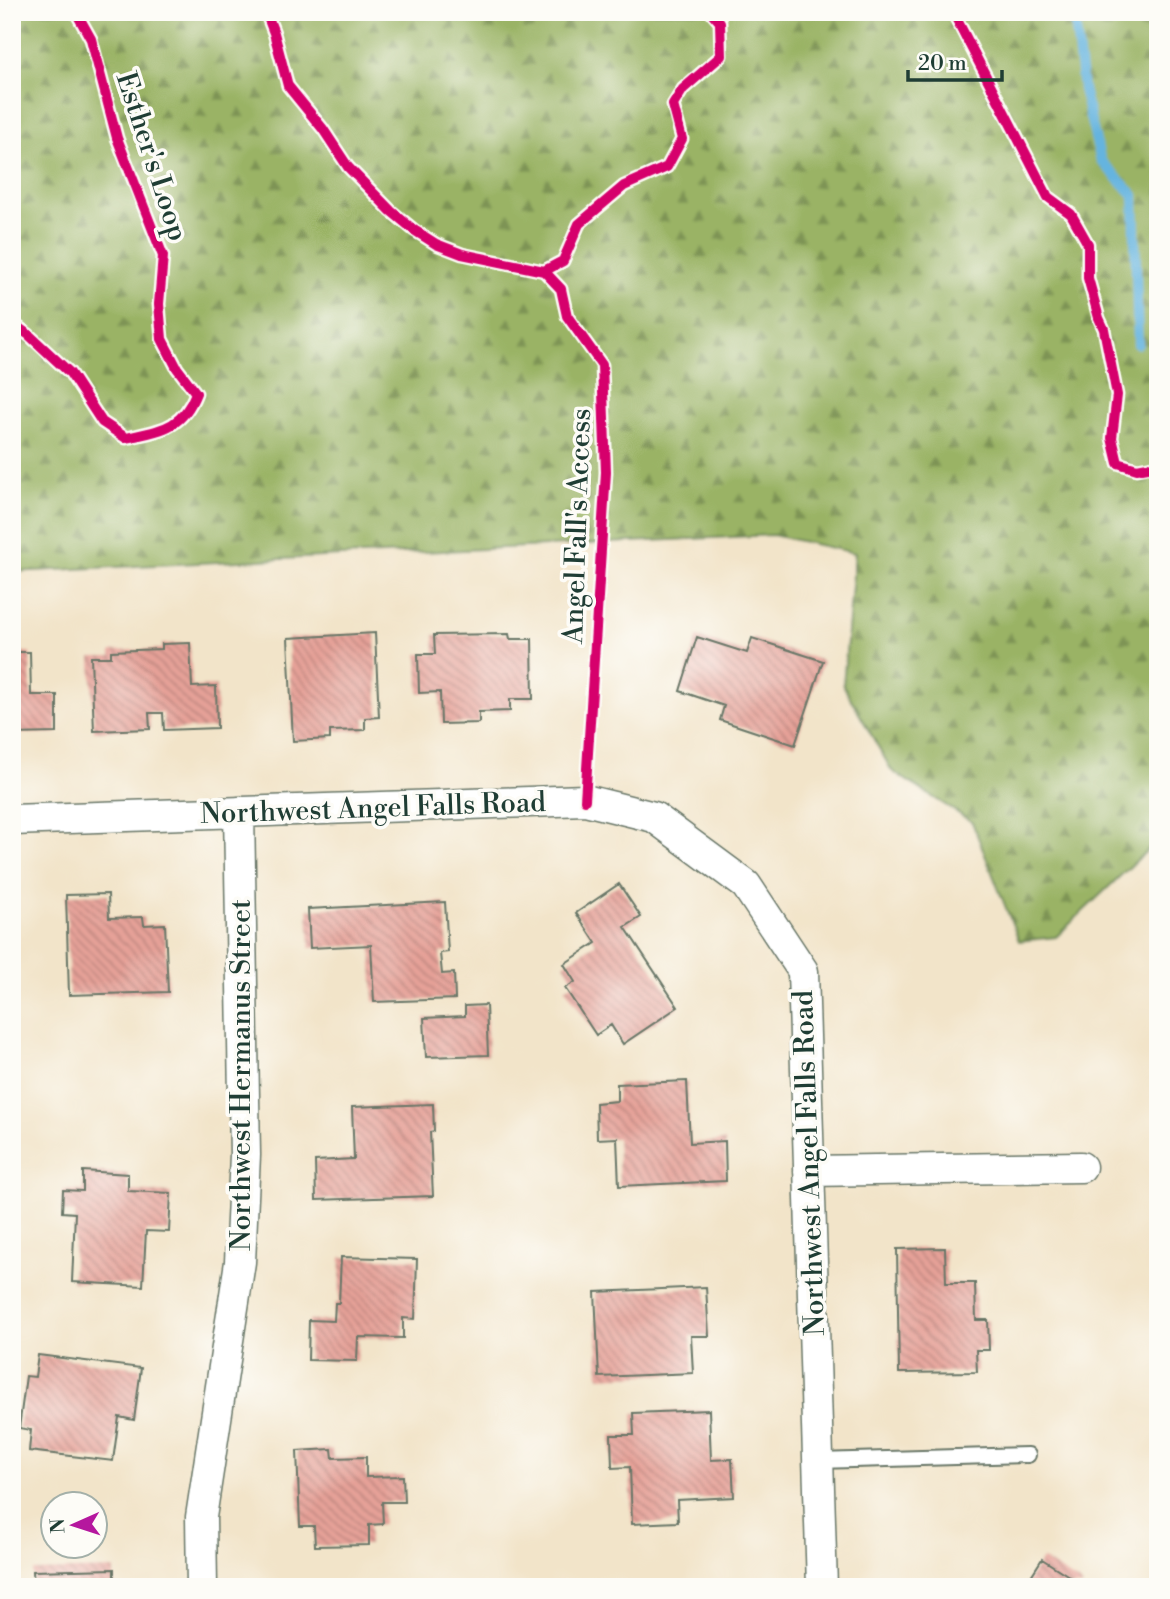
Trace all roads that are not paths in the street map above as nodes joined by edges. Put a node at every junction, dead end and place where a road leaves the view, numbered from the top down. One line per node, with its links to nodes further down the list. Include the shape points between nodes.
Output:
1 (239, 812): 2 (street, Northwest Angel Falls Road); 4 (street, Northwest Angel Falls Road, via 585,800 654,817 746,885 803,971); 7 (street, Northwest Hermanus Street, via 245,1154 240,1262 201,1517)
2 (12, 820)
3 (1081, 1167): 4 (street)
4 (809, 1171): 6 (street, Northwest Angel Falls Road)
5 (1028, 1455): 6 (lane)
6 (818, 1461): 8 (street, Northwest Angel Falls Road)
7 (202, 1587)
8 (822, 1587)

